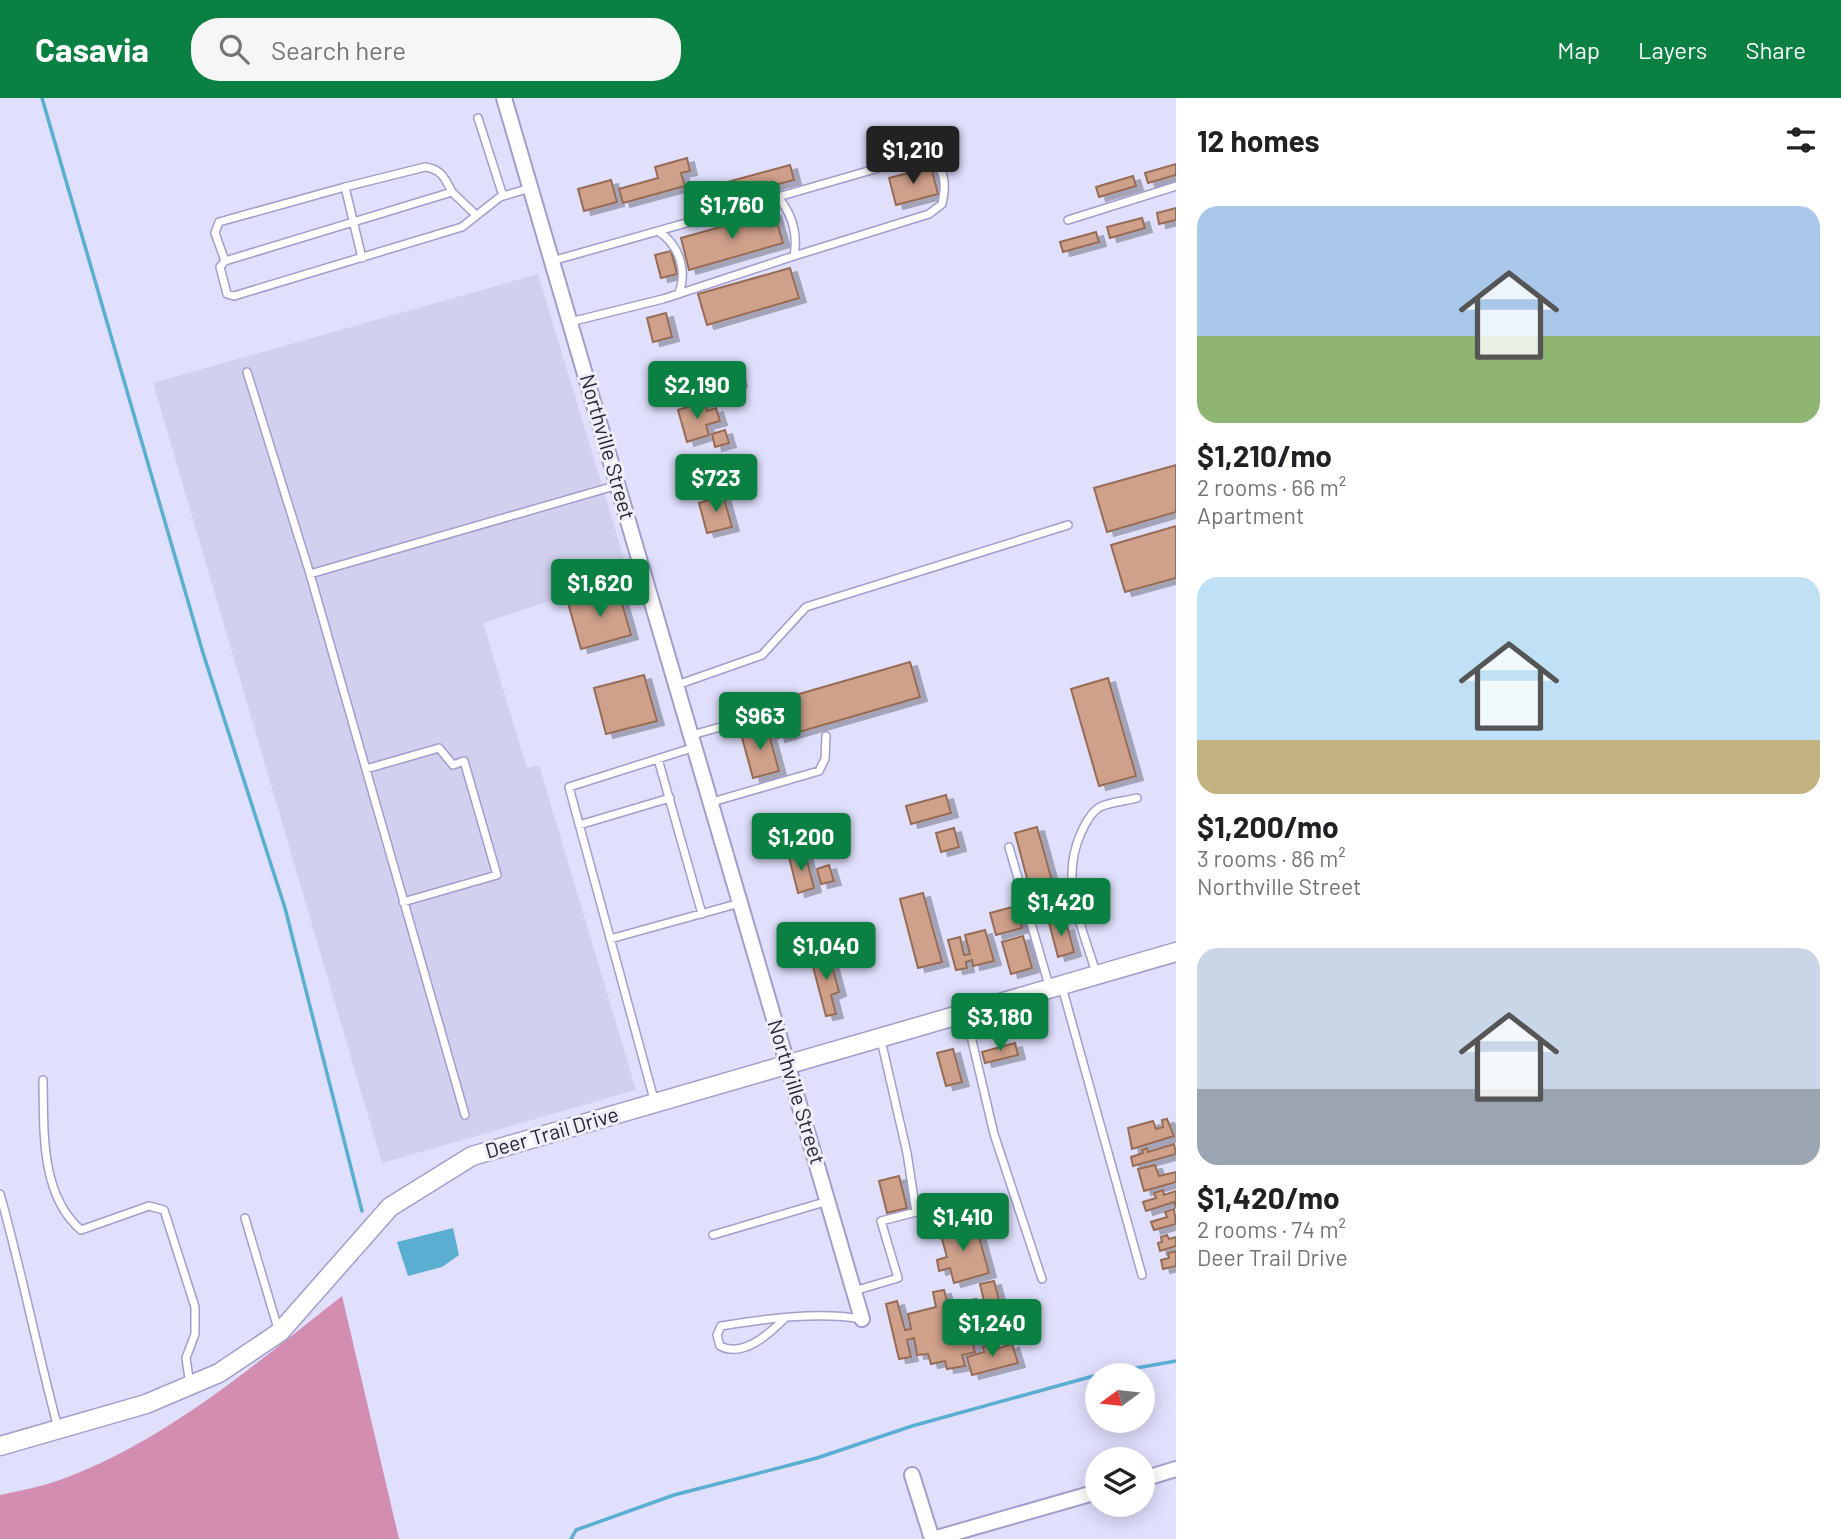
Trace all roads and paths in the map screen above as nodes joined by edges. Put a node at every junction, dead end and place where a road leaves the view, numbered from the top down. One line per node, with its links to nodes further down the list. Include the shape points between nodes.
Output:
1 (504, 98): 5 (street, Northville Street)
2 (478, 118): 7 (lane)
3 (345, 187): 6 (lane, via 425,167 443,175); 11 (lane); 15 (lane, via 219,222 215,233)
4 (1176, 187): 10 (lane)
5 (530, 188): 7 (lane); 16 (street, Northville Street)
6 (452, 192): 9 (lane); 11 (lane)
7 (503, 196): 9 (lane)
8 (778, 197): 12 (lane); 13 (lane, via 788,209 797,240); 13 (lane, via 926,154 942,167 946,186 942,204 929,214)
9 (475, 214): 14 (lane, via 462,227)
10 (1068, 220)
11 (352, 223): 14 (lane); 15 (lane)
12 (658, 230): 16 (lane); 17 (lane, via 672,240 682,265)
13 (794, 256): 17 (lane)
14 (362, 258): 15 (lane, via 234,296 228,293 220,267)
15 (225, 261)
16 (552, 261): 18 (street, Northville Street)
17 (679, 293): 18 (lane)
18 (570, 322): 20 (street, Northville Street)
19 (247, 372): 22 (lane)
20 (618, 485): 22 (lane); 23 (street, Northville Street)
21 (1068, 525): 23 (lane, via 806,607 762,655)
22 (310, 574): 28 (lane)
23 (677, 685): 26 (street, Northville Street)
24 (763, 715): 26 (lane)
25 (825, 736): 31 (lane, via 825,759 819,771)
26 (694, 741): 27 (lane); 31 (street, Northville Street)
27 (658, 759): 30 (lane); 32 (lane, via 569,786)
28 (366, 769): 34 (lane); 34 (lane, via 439,748 453,765 464,761 497,874)
29 (1137, 797): 39 (lane, via 1100,807 1091,816 1069,870)
30 (670, 798): 32 (lane); 36 (lane)
31 (712, 802): 35 (street, Northville Street)
32 (579, 824): 37 (lane)
33 (1009, 848): 40 (lane)
34 (403, 902): 46 (lane)
35 (741, 903): 36 (lane); 43 (street, Northville Street)
36 (702, 914): 37 (lane)
37 (610, 939): 45 (lane)
38 (1176, 952): 39 (street, Deer Trail Drive)
39 (1096, 974): 40 (street, Deer Trail Drive)
40 (1056, 988): 41 (street, Deer Trail Drive); 51 (lane)
41 (965, 1011): 42 (street, Deer Trail Drive); 52 (lane, via 994,1134)
42 (881, 1039): 43 (street, Deer Trail Drive); 53 (lane, via 916,1212 881,1221 898,1278)
43 (789, 1064): 45 (street, Deer Trail Drive); 48 (street, Northville Street)
44 (43, 1080): 57 (lane, via 45,1150 65,1217 81,1230 149,1206 164,1210 195,1307 195,1334 186,1357)
45 (654, 1103): 56 (street, Deer Trail Drive, via 472,1156 390,1207)
46 (465, 1115)
47 (0, 1194): 58 (lane)
48 (828, 1200): 50 (lane); 53 (street, Northville Street)
49 (245, 1219): 56 (lane)
50 (713, 1235)
51 (1142, 1275)
52 (1042, 1279)
53 (854, 1292): 55 (street, Northville Street)
54 (784, 1319): 54 (lane, via 721,1326 717,1335 720,1346 740,1348 764,1338); 55 (lane, via 843,1316)
55 (862, 1320)
56 (279, 1332): 57 (street, Deer Trail Drive, via 219,1373)
57 (190, 1385): 58 (street, Deer Trail Drive, via 146,1404)
58 (58, 1429): 59 (street, Deer Trail Drive)
59 (0, 1446)
60 (1176, 1469): 62 (street)
61 (912, 1475): 64 (street)
62 (1155, 1475)
63 (1085, 1495): 64 (street)
64 (932, 1539)

